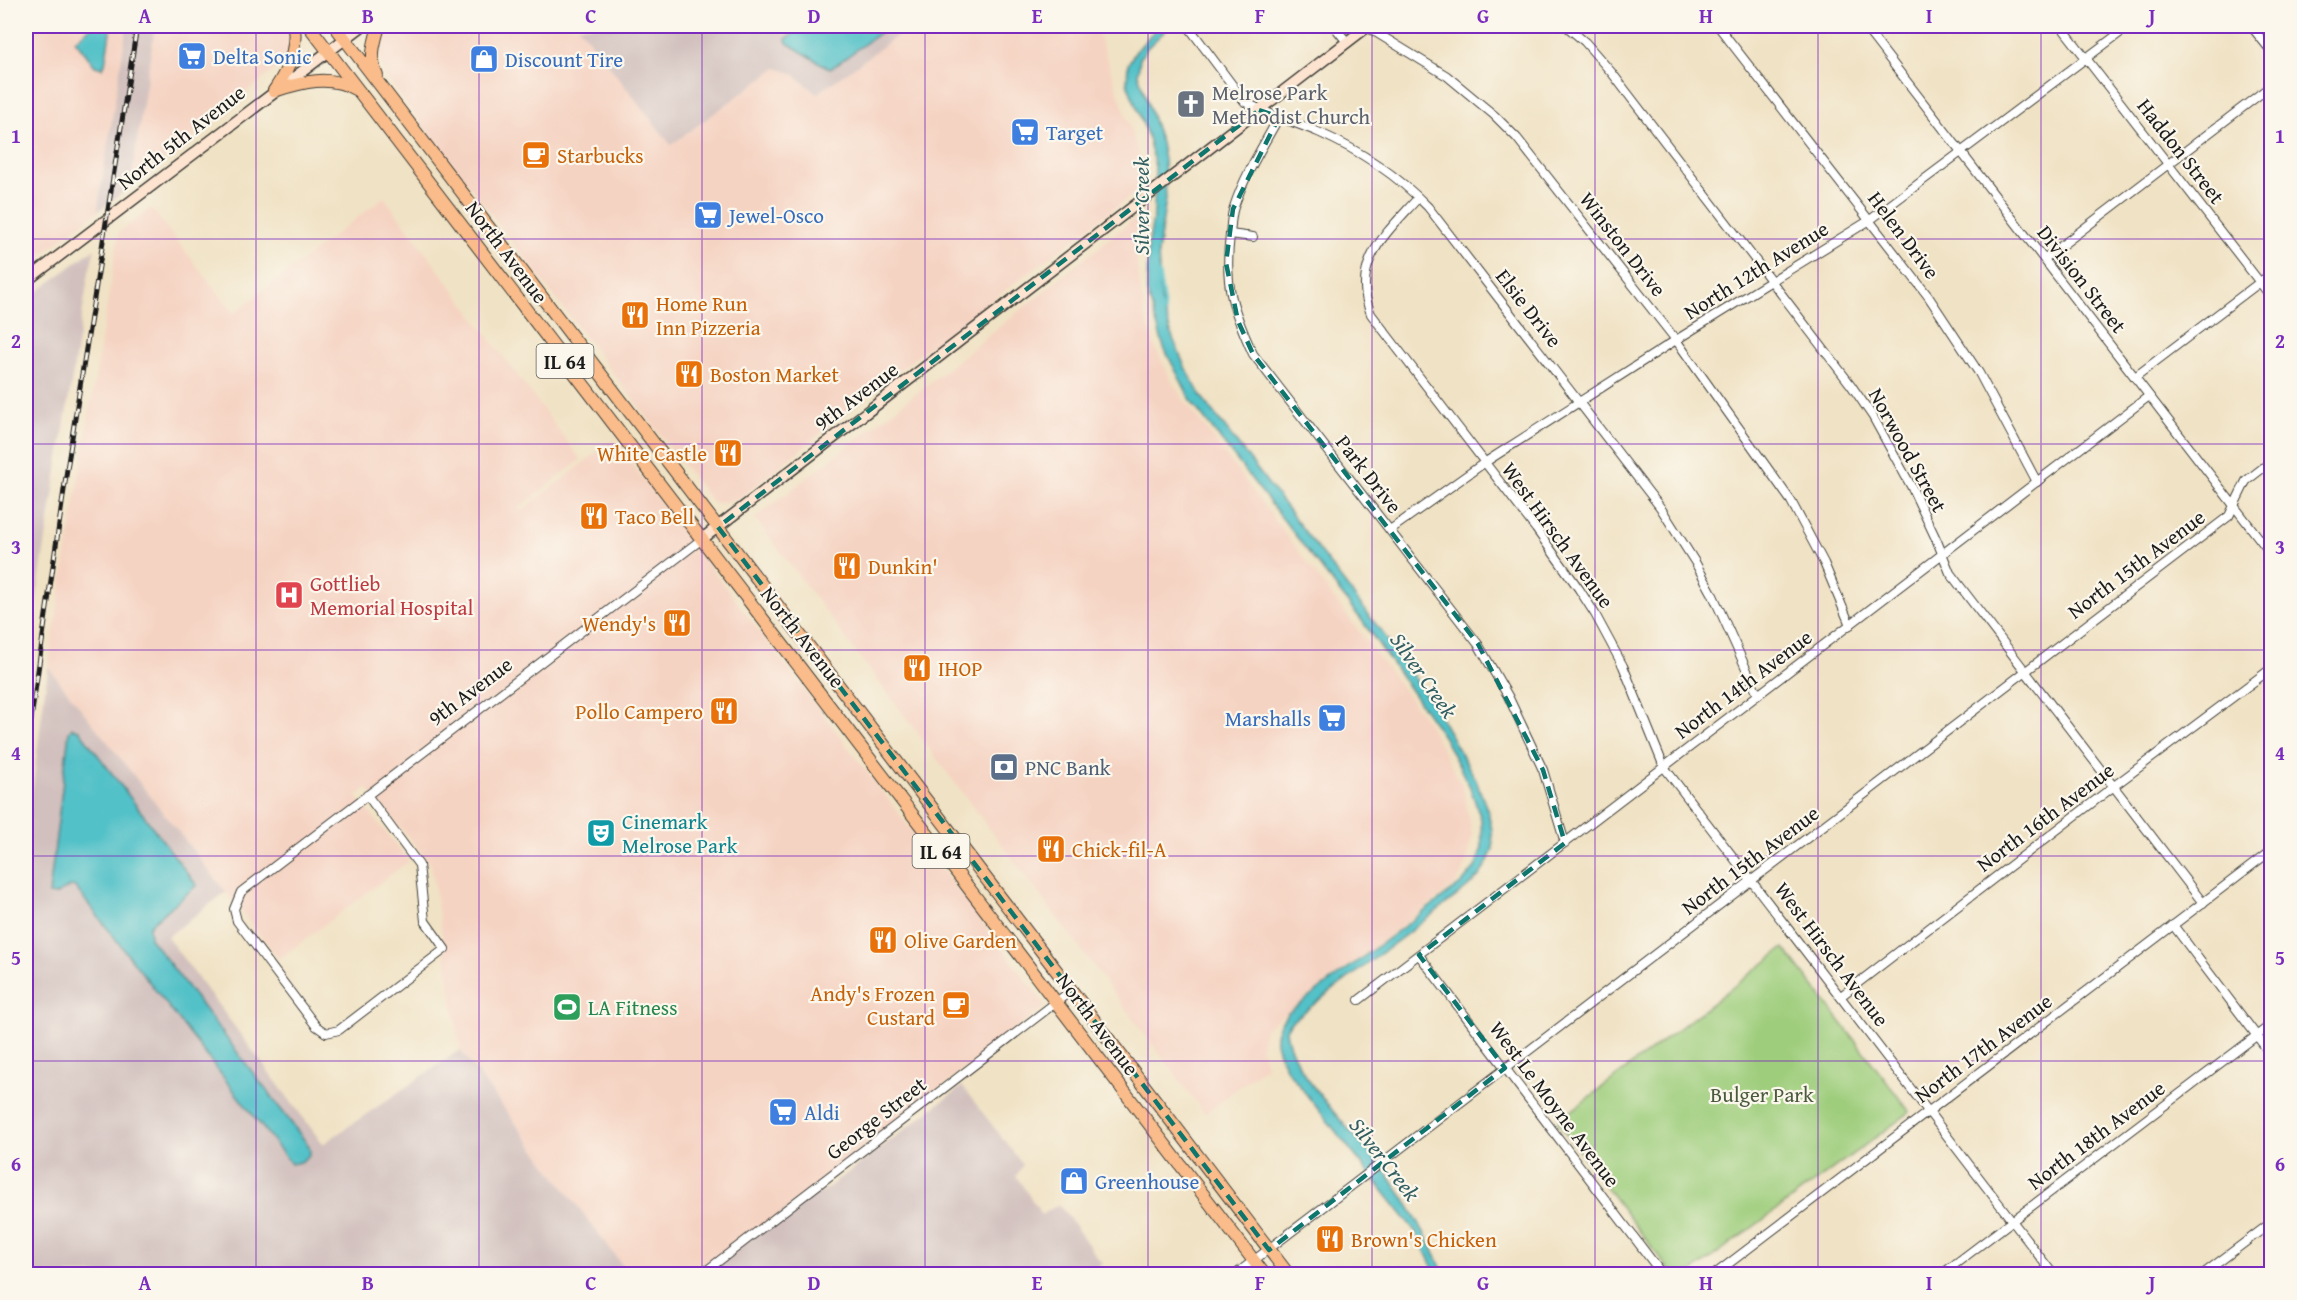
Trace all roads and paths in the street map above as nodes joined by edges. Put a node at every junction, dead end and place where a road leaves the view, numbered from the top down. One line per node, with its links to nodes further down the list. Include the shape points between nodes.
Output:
1 (294, 26): 24 (main road, via 291,59)
2 (309, 26): 19 (main road, North Avenue / IL 64)
3 (335, 26): 17 (main road, North Avenue / IL 64)
4 (362, 26): 17 (street, North 5th Avenue)
5 (379, 26): 23 (main road, via 372,55)
6 (1188, 26): 26 (street, Elsie Drive, via 1245,102)
7 (1334, 26): 18 (street)
8 (1368, 26): 18 (street, 9th Avenue); 40 (street, Winston Drive, via 1448,76 1494,115)
9 (1566, 26): 37 (street, Norwood Street, via 1612,73)
10 (1718, 26): 31 (street, Helen Drive)
11 (1864, 26): 16 (street, Division Street)
12 (1885, 26): 16 (street)
13 (2061, 26): 21 (street, Haddon Street)
14 (2129, 26): 21 (street, North 12th Avenue)
15 (2251, 26): 20 (street)
16 (1872, 36): 28 (street, Division Street)
17 (345, 38): 19 (street, North 5th Avenue); 23 (main road, North Avenue / IL 64)
18 (1347, 42): 26 (street, 9th Avenue)
19 (328, 50): 24 (street, North 5th Avenue); 25 (main road, North Avenue / IL 64)
20 (2271, 52)
21 (2086, 58): 28 (street, North 12th Avenue); 29 (street, Haddon Street)
22 (2271, 85): 29 (street)
23 (383, 88): 48 (main road, North Avenue / IL 64)
24 (274, 91): 25 (main road, via 328,81); 36 (street, North 5th Avenue)
25 (360, 92): 50 (main road, North Avenue / IL 64)
26 (1259, 110): 27 (street, Elsie Drive); 48 (street, 9th Avenue)
27 (1279, 117): 30 (street, Elsie Drive, via 1359,153); 32 (street, Park Drive, via 1244,181 1233,209)
28 (1962, 153): 31 (street, North 12th Avenue); 34 (street, Division Street)
29 (2168, 164): 34 (street); 38 (street, Haddon Street)
30 (1419, 198): 43 (street, Elsie Drive); 45 (street, West Hirsch Avenue, via 1369,258 1364,275 1366,299 1377,324)
31 (1870, 220): 37 (street, North 12th Avenue); 46 (street, Helen Drive, via 1959,341)
32 (1230, 234): 33 (street); 49 (street, Park Drive, via 1226,263 1230,292 1253,354)
33 (1253, 237)
34 (2044, 259): 41 (street, Division Street)
35 (2271, 273): 38 (street)
36 (26, 281)
37 (1772, 282): 40 (street, North 12th Avenue); 51 (street, Norwood Street, via 1873,417 1911,486)
38 (2259, 282): 39 (street, Haddon Street); 41 (street)
39 (2271, 298)
40 (1676, 340): 43 (street, North 12th Avenue); 53 (street, Winston Drive, via 1791,501 1824,563)
41 (2135, 377): 42 (street, Division Street)
42 (2150, 396): 46 (street, North 14th Avenue); 47 (street, Division Street)
43 (1579, 402): 45 (street, North 12th Avenue); 56 (street, Elsie Drive, via 1660,507 1695,562 1724,616)
44 (2271, 461): 47 (street, North 15th Avenue, via 2246,481)
45 (1484, 463): 49 (street, North 12th Avenue); 57 (street, West Hirsch Avenue, via 1595,614 1638,698)
46 (2037, 482): 51 (street, North 14th Avenue)
47 (2234, 506): 52 (street, Division Street); 55 (street, North 15th Avenue, via 2229,516)
48 (718, 527): 50 (street, 9th Avenue); 66 (main road, North Avenue / IL 64)
49 (1390, 530): 60 (street, Park Drive, via 1478,644 1508,696 1542,770)
50 (702, 539): 59 (street, 9th Avenue); 69 (main road, North Avenue / IL 64)
51 (1942, 555): 53 (street, North 14th Avenue); 55 (street, Norwood Street, via 1950,573)
52 (2271, 555)
53 (1850, 625): 56 (street, North 14th Avenue)
54 (2271, 668): 58 (street, North 16th Avenue)
55 (2025, 671): 58 (street, Norwood Street); 62 (street, North 15th Avenue)
56 (1758, 695): 57 (street, North 14th Avenue)
57 (1664, 766): 60 (street, North 14th Avenue); 62 (street, West Hirsch Avenue)
58 (2114, 786): 63 (street, Norwood Street); 67 (street, North 16th Avenue)
59 (367, 795): 59 (street, 9th Avenue, via 241,892 234,909 237,921 316,1026 326,1033 339,1030 445,949 424,921 419,865)
60 (1565, 843): 65 (street, North 14th Avenue)
61 (2271, 850): 63 (street, North 17th Avenue)
62 (1753, 881): 67 (street, West Hirsch Avenue); 73 (street, North 15th Avenue)
63 (2203, 903): 64 (street, North 17th Avenue)
64 (2173, 926): 71 (street); 74 (street, North 17th Avenue)
65 (1419, 955): 68 (street, North 14th Avenue); 73 (street, West Le Moyne Avenue)
66 (1072, 990): 69 (street, George Street); 77 (main road, North Avenue / IL 64)
67 (1841, 996): 74 (street, West Hirsch Avenue)
68 (1359, 1000)
69 (1056, 1002): 78 (main road, North Avenue / IL 64); 79 (street, George Street)
70 (2271, 1024): 71 (street, North 18th Avenue)
71 (2256, 1036): 72 (street); 75 (street, North 18th Avenue)
72 (2271, 1056)
73 (1505, 1068): 77 (street, North 15th Avenue); 83 (street, West Le Moyne Avenue)
74 (1929, 1112): 75 (street, West Hirsch Avenue); 84 (street, North 17th Avenue)
75 (2012, 1221): 85 (street, North 18th Avenue); 86 (street, West Hirsch Avenue)
76 (2271, 1222): 87 (street)
77 (1269, 1250): 78 (street, North 15th Avenue); 82 (main road, North Avenue / IL 64)
78 (1254, 1261): 80 (street, North 15th Avenue); 81 (main road, North Avenue / IL 64)
79 (702, 1275)
80 (1236, 1275)
81 (1264, 1275)
82 (1288, 1275)
83 (1662, 1275)
84 (1715, 1275)
85 (1942, 1275)
86 (2053, 1275)
87 (2203, 1275)

